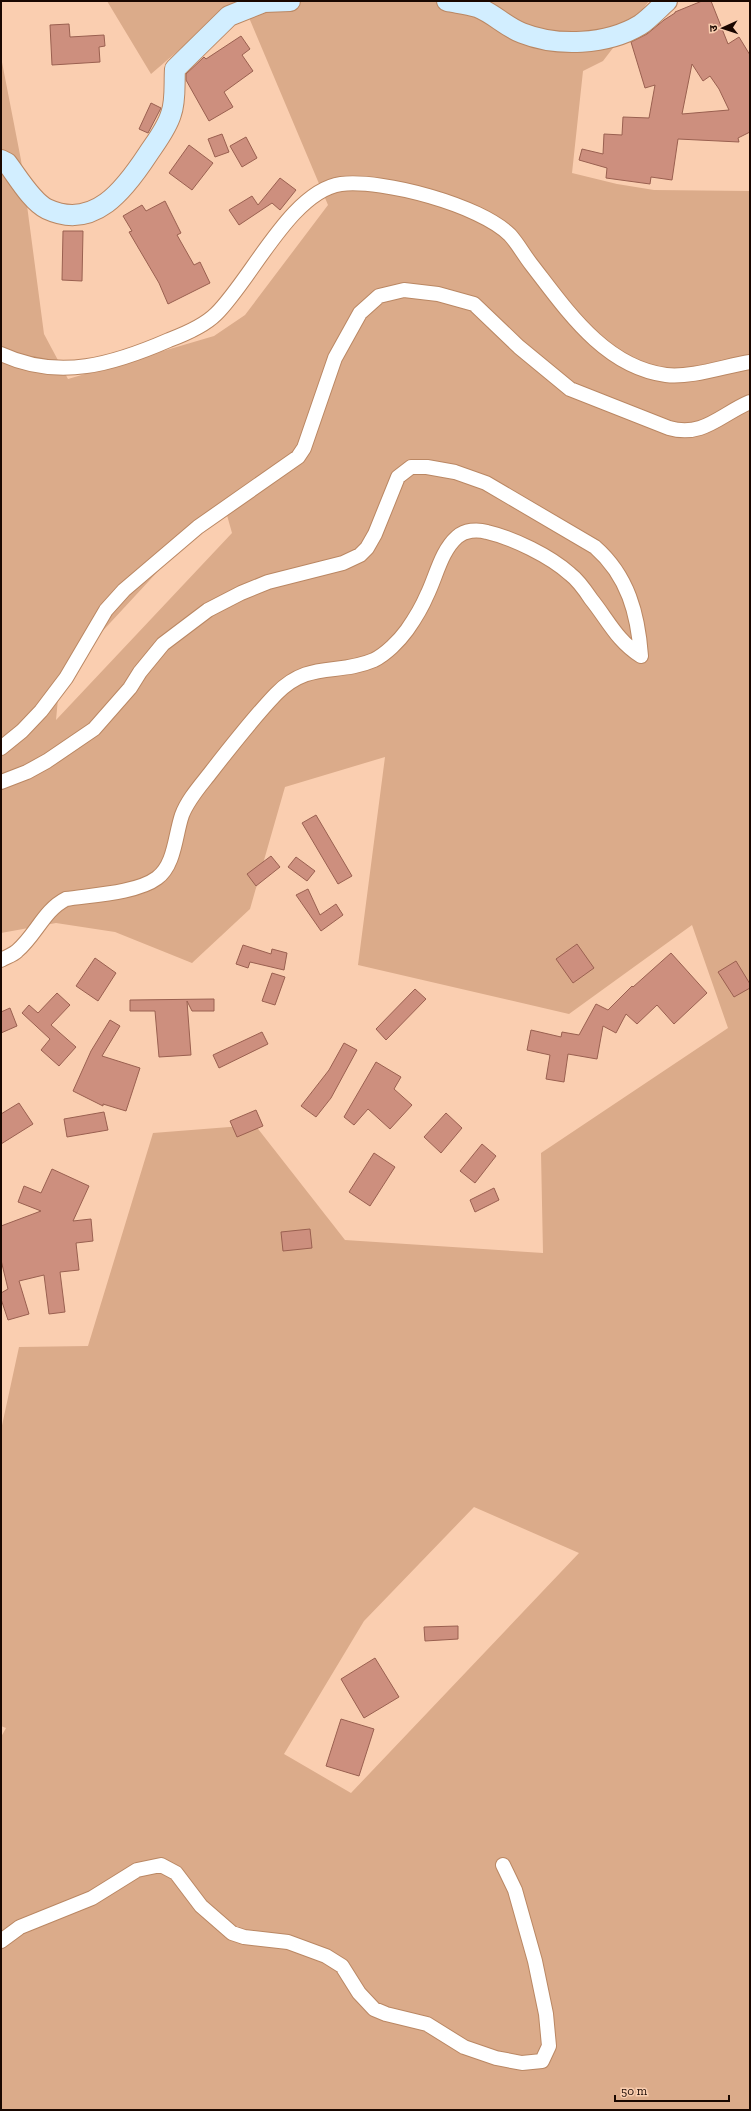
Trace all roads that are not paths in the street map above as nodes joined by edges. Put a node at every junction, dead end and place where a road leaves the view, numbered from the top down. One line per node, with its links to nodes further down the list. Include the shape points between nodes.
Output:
1 (290, 1): 4 (street, via 264,2 229,16 175,69 172,114 129,183 102,208 82,214 61,214 45,208 36,201 7,163)
2 (447, 1): 3 (street, via 477,7 521,33 545,41 564,42 616,35 640,25)
3 (667, 1)
4 (1, 160)
5 (1, 354): 6 (street, via 14,360 47,367 99,366 186,333 215,316 282,226 297,210 325,189 339,184 371,184 410,191 466,209 490,220 509,235 574,318 605,350 635,365 666,375 682,375)
6 (750, 362)
7 (750, 402): 8 (street, via 724,418 695,430 683,432 669,428 570,389 519,347 474,304 438,294 404,290 379,296 360,313 335,358 304,448 298,457 198,527 124,590 106,610 66,678 41,711)
8 (1, 748)
9 (1, 782): 10 (street, via 27,772 94,729 130,688 163,644 208,610 268,582 343,564 360,555 376,534 398,476 411,467 456,472 486,483 595,547 609,560 634,607 641,656 620,640 571,574 553,561 511,540 486,531 469,531 457,536 438,567 427,595 406,631 383,655 361,663 303,674 289,681 258,713 186,806 169,862 163,873 143,886 58,903 17,951)
10 (1, 960)
11 (503, 1865): 12 (street, via 515,1890 535,1961 546,2014 549,2046 542,2061 522,2063 496,2058 464,2048 427,2024 374,2009 342,1966 326,1956 288,1942 232,1933 201,1906 176,1873 162,1866 137,1870 92,1898 20,1927)
12 (1, 1941)

